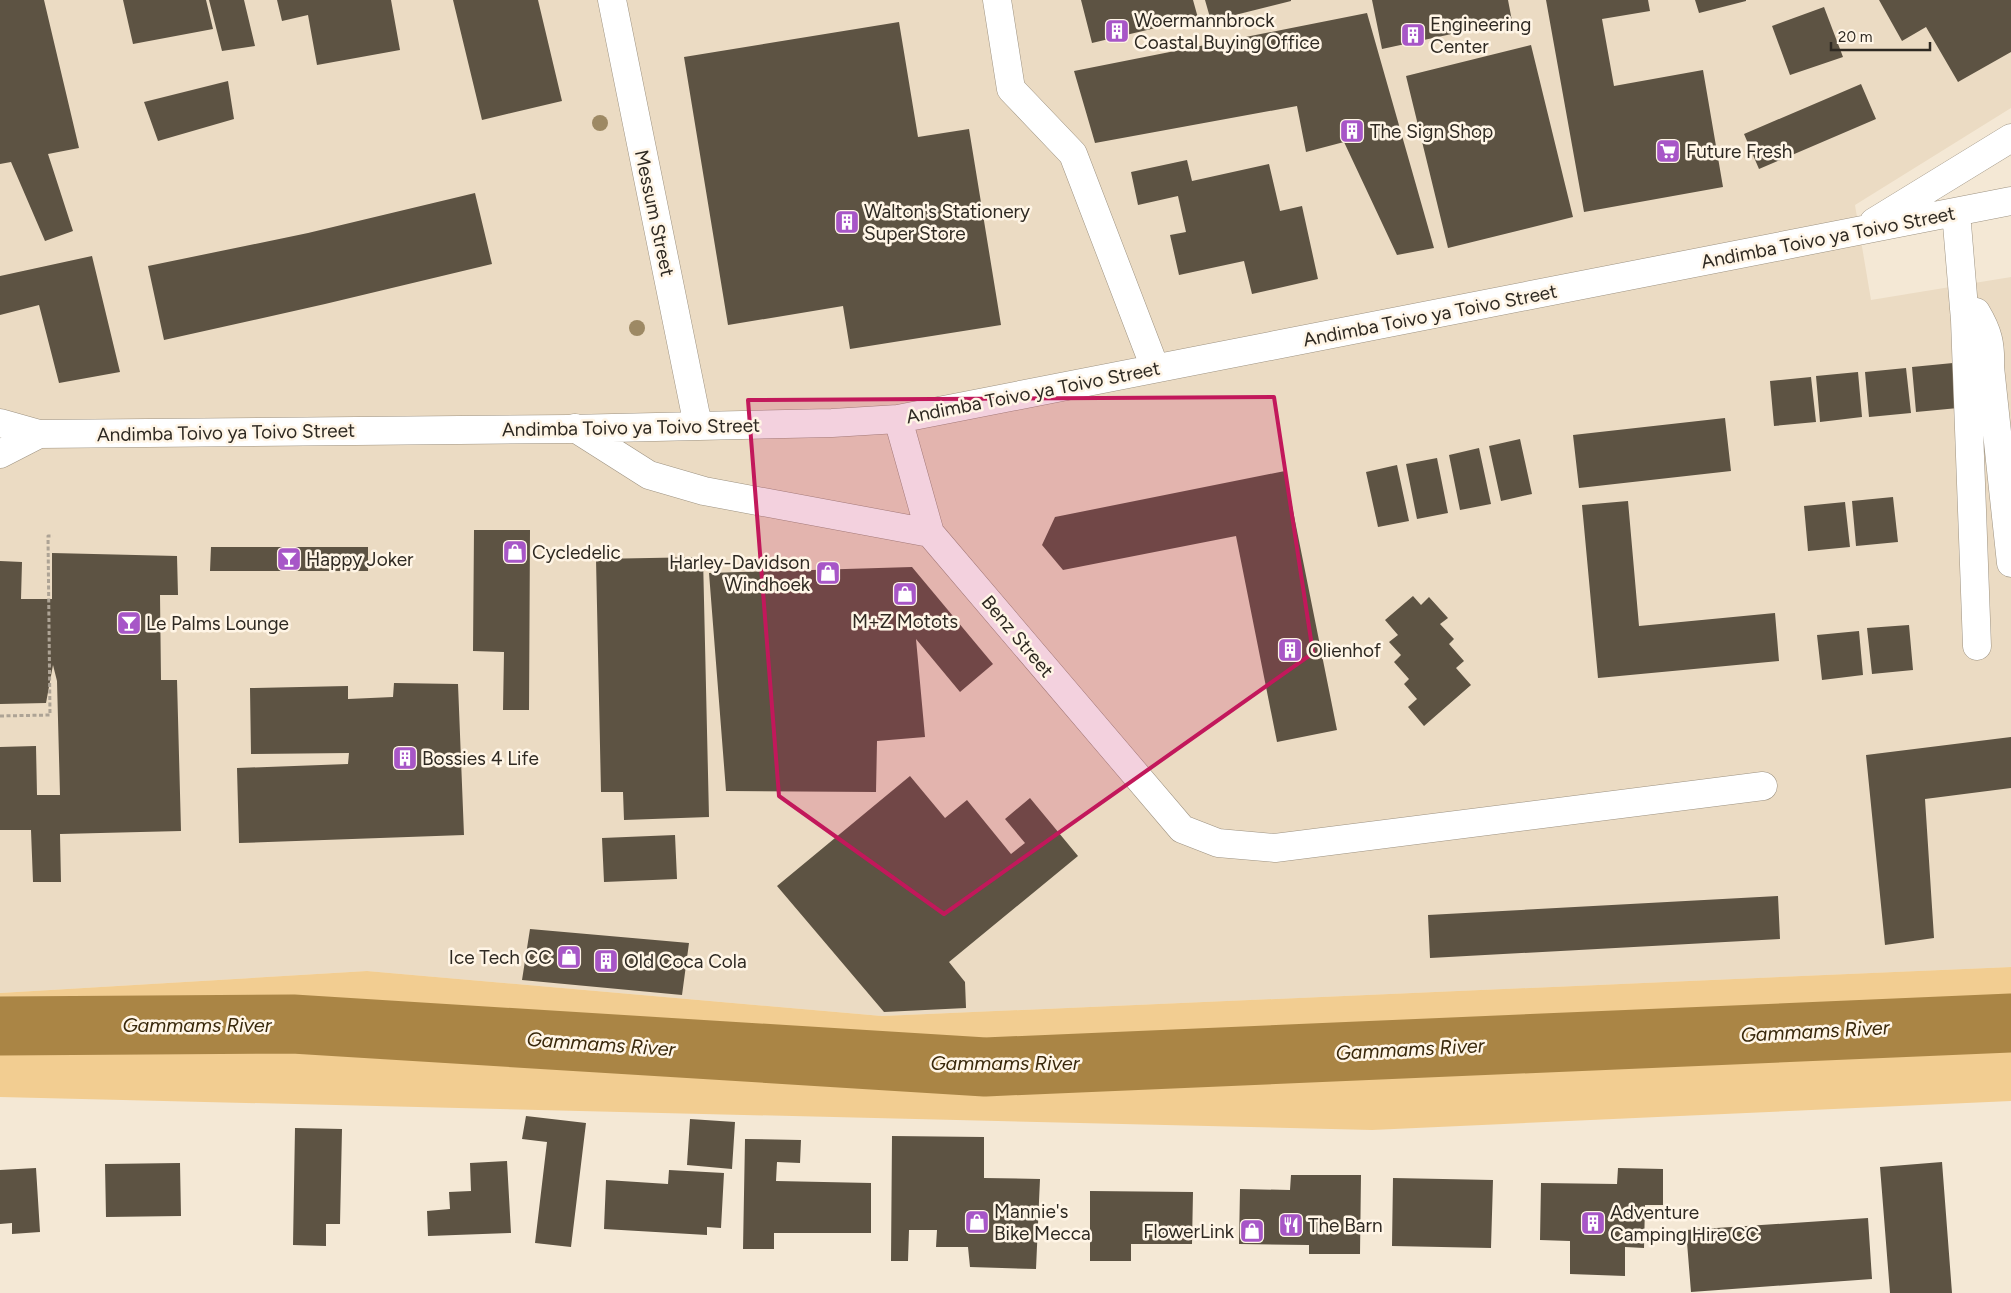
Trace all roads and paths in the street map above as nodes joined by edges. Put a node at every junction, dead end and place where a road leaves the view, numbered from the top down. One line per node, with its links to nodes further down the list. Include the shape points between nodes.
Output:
1 (612, 0): 11 (street, Messum Street)
2 (997, 0): 8 (street, via 1011,88 1073,154)
3 (2011, 138): 6 (street)
4 (2011, 201): 5 (street, Andimba Toivo ya Toivo Street)
5 (1956, 212): 6 (street, Andimba Toivo ya Toivo Street); 7 (street)
6 (1858, 232): 8 (street, Andimba Toivo ya Toivo Street)
7 (1964, 309): 15 (street, via 1976,312 1987,330); 19 (street)
8 (1155, 368): 9 (street, Andimba Toivo ya Toivo Street)
9 (898, 419): 11 (street, Andimba Toivo ya Toivo Street); 16 (street, Benz Street)
10 (0, 423): 13 (street, Andimba Toivo ya Toivo Street)
11 (698, 426): 12 (street, Andimba Toivo ya Toivo Street)
12 (574, 428): 13 (street, Andimba Toivo ya Toivo Street); 16 (street, via 649,475 704,491)
13 (39, 434): 14 (street, Andimba Toivo ya Toivo Street)
14 (0, 454)
15 (2008, 509): 18 (street)
16 (930, 533): 21 (street, Benz Street, via 1182,829 1218,843 1275,848)
17 (54, 536): 20 (path, via 48,536 50,715)
18 (2011, 564)
19 (1977, 646)
20 (0, 716)
21 (1763, 786)

